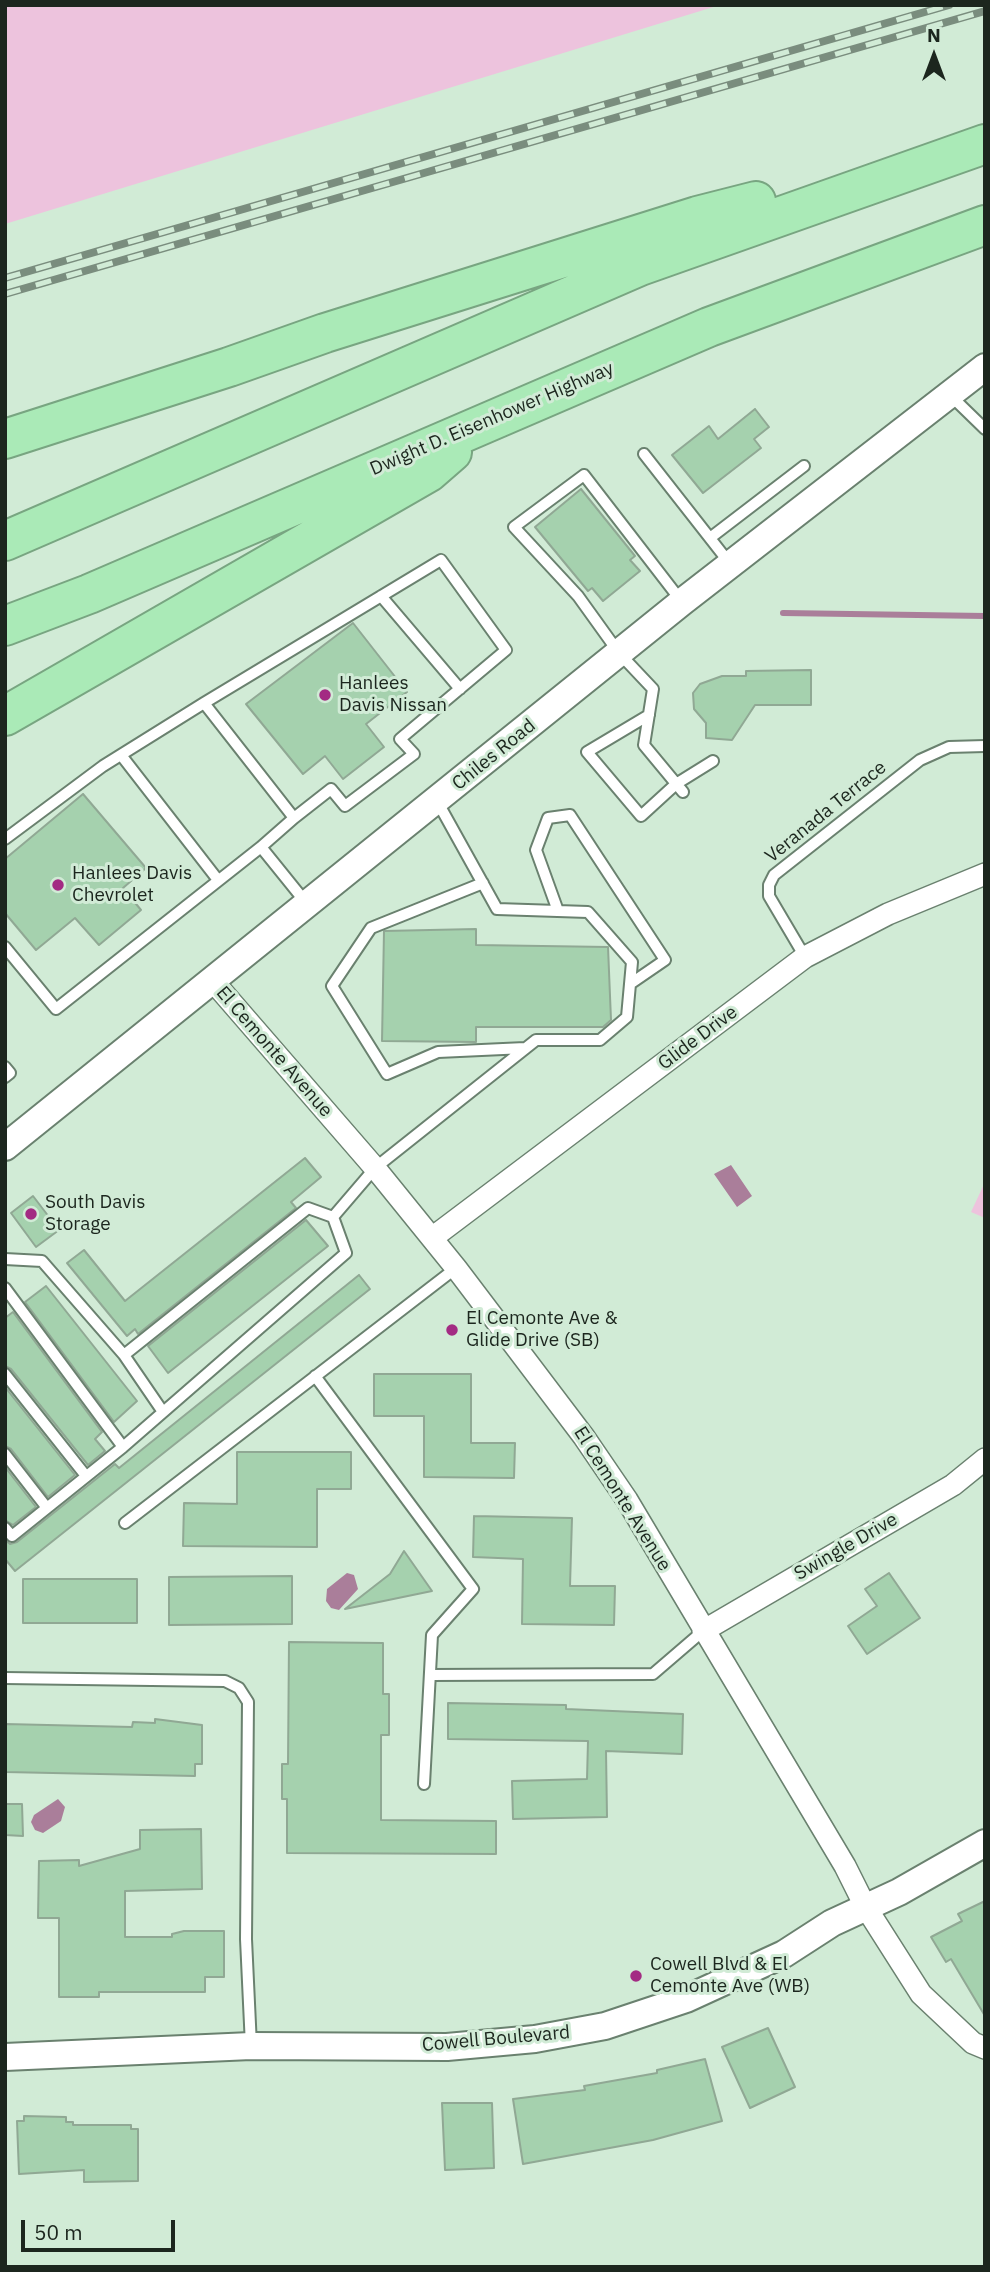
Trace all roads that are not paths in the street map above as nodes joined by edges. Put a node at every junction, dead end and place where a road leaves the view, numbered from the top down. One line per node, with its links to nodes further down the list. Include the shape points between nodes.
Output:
1 (985, 143): 7 (highway, via 697,216); 11 (highway, via 640,265)
2 (985, 225): 5 (highway, Dwight D. Eisenhower Highway, via 709,327)
3 (985, 367): 4 (street, Chiles Road)
4 (949, 394): 6 (lane); 12 (street, Chiles Road)
5 (487, 420): 15 (highway, Dwight D. Eisenhower Highway, via 89,594); 20 (highway, via 429,472)
6 (985, 429)
7 (5, 439)
8 (644, 454): 10 (lane)
9 (804, 466): 10 (lane)
10 (710, 538): 12 (lane)
11 (5, 541)
12 (731, 565): 14 (street, Chiles Road)
13 (382, 596): 17 (lane); 17 (lane, via 441,560 506,650); 18 (lane)
14 (682, 602): 16 (street, Chiles Road); 16 (lane, via 584,475 514,527 579,596)
15 (5, 626)
16 (620, 653): 19 (lane, via 653,689); 25 (street, Chiles Road)
17 (460, 689): 26 (lane, via 400,739 414,754 345,806 331,789)
18 (204, 703): 22 (lane); 26 (lane)
19 (649, 715): 24 (lane, via 644,745); 24 (lane, via 587,752 641,816)
20 (5, 716)
21 (985, 746): 35 (lane, Veranada Terrace, via 949,747 919,760 774,875 769,897)
22 (121, 755): 27 (lane); 30 (lane)
23 (713, 761): 24 (lane)
24 (680, 788)
25 (437, 801): 31 (lane); 32 (street, Chiles Road)
26 (294, 818): 28 (lane)
27 (5, 839)
28 (261, 847): 30 (lane); 32 (lane)
29 (985, 874): 35 (street, Glide Drive, via 888,914)
30 (218, 880): 34 (lane, via 56,1009)
31 (483, 883): 33 (lane, via 497,909); 38 (lane, via 371,928 332,986 387,1074 438,1052)
32 (307, 904): 36 (street, Chiles Road)
33 (558, 911): 37 (lane, via 588,912 632,962); 37 (lane, via 536,850 548,818 570,815 666,960)
34 (5, 947)
35 (805, 957): 44 (street, Glide Drive)
36 (212, 980): 41 (street, Chiles Road); 42 (street, El Cemonte Avenue)
37 (630, 984): 38 (lane, via 627,1017 600,1040 536,1040)
38 (526, 1048): 42 (lane)
39 (5, 1067): 40 (lane, via 10,1073)
40 (5, 1077)
41 (5, 1147)
42 (374, 1168): 43 (lane); 44 (street, El Cemonte Avenue)
43 (333, 1217): 48 (lane, via 308,1208); 51 (lane, via 346,1253)
44 (432, 1238): 46 (street, El Cemonte Avenue)
45 (5, 1259): 48 (lane, via 42,1261)
46 (456, 1268): 50 (lane); 59 (street, El Cemonte Avenue, via 592,1447)
47 (5, 1288): 52 (lane)
48 (124, 1355): 51 (lane)
49 (5, 1374): 55 (lane)
50 (315, 1376): 57 (lane); 60 (lane, via 473,1589 432,1635)
51 (163, 1412): 52 (lane)
52 (123, 1447): 55 (lane)
53 (5, 1454): 56 (lane)
54 (985, 1458): 59 (street, Swingle Drive, via 953,1486)
55 (86, 1476): 56 (lane)
56 (47, 1508): 58 (lane, via 12,1536)
57 (125, 1523)
58 (5, 1528)
59 (703, 1631): 60 (lane, via 653,1674); 64 (street, El Cemonte Avenue)
60 (430, 1675): 62 (lane)
61 (5, 1678): 65 (lane, via 225,1681 239,1688 248,1702 246,1938)
62 (424, 1784)
63 (985, 1843): 64 (street, Cowell Boulevard)
64 (865, 1906): 65 (street, Cowell Boulevard, via 784,1954 685,1998 605,2026 535,2039 447,2047); 66 (street, El Cemonte Avenue, via 920,1994 972,2043)
65 (251, 2046): 67 (street, Cowell Boulevard)
66 (985, 2048)
67 (5, 2057)

